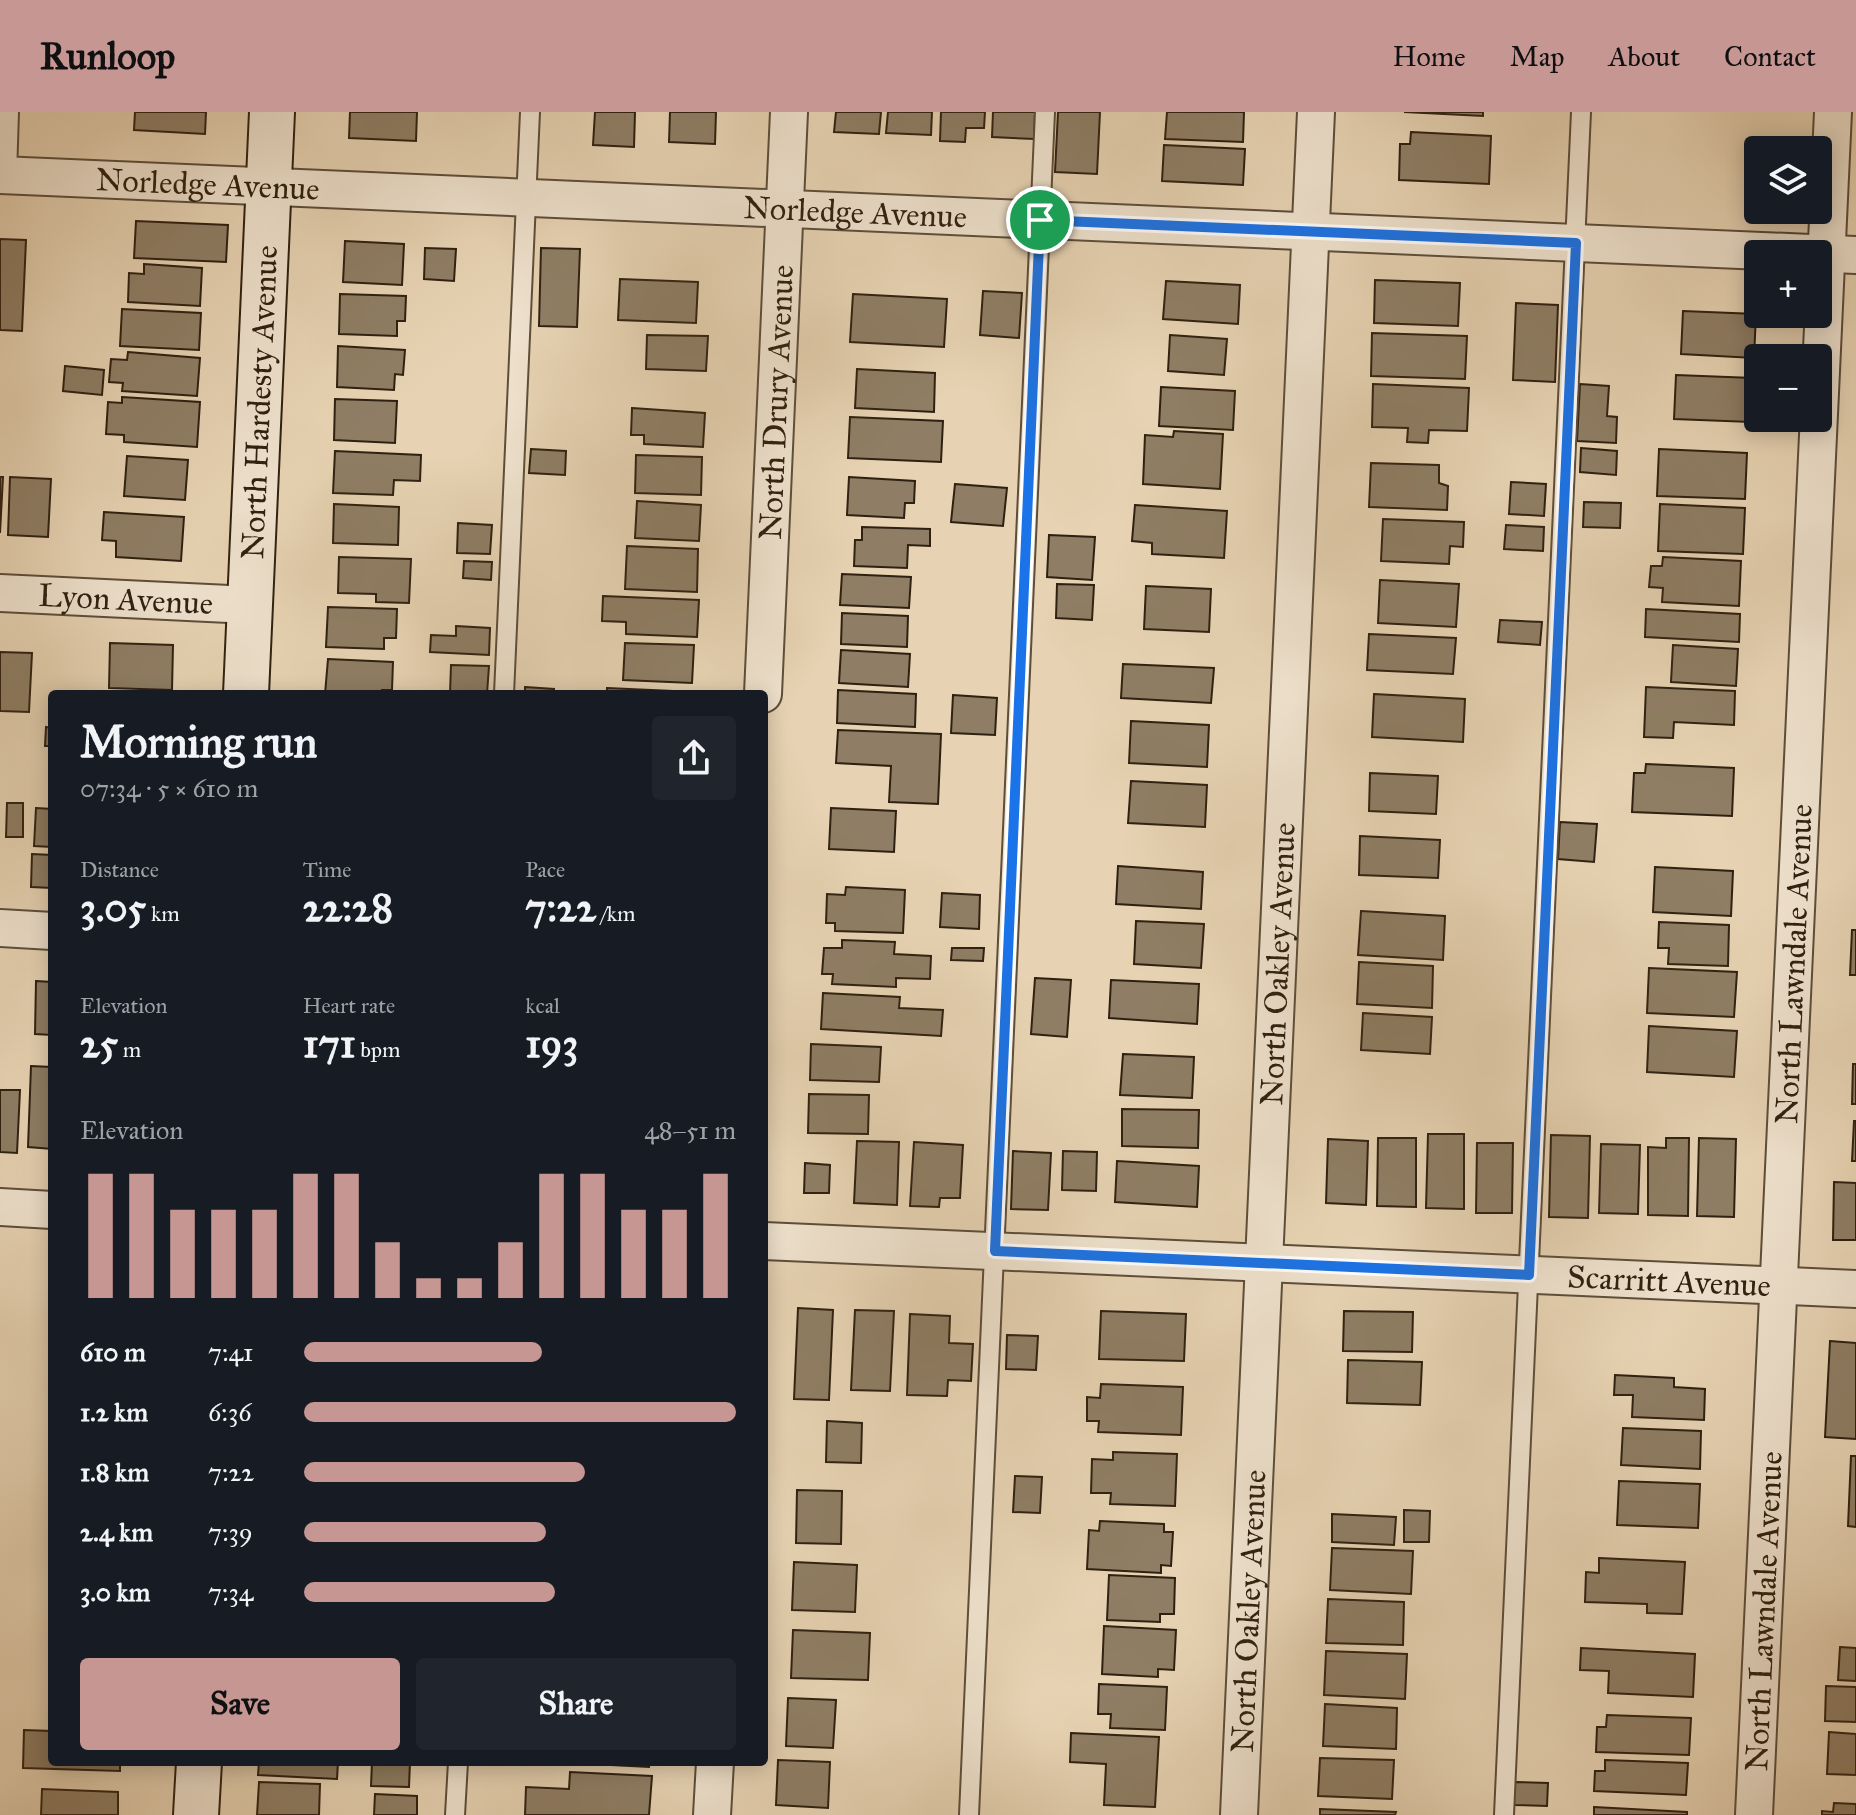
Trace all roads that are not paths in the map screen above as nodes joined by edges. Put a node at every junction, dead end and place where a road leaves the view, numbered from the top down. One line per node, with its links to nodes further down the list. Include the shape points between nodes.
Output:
1 (9, 112): 9 (lane)
2 (272, 112): 10 (street, North Hardesty Avenue)
3 (530, 112): 11 (lane)
4 (789, 112): 12 (street, North Drury Avenue)
5 (1045, 112): 13 (lane)
6 (1316, 112): 14 (street, North Oakley Avenue)
7 (1581, 112): 15 (lane)
8 (1833, 112): 16 (street, North Lawndale Avenue)
9 (3, 175): 10 (street, Norledge Avenue)
10 (269, 186): 11 (street, Norledge Avenue); 18 (street, North Hardesty Avenue)
11 (526, 197): 12 (street, Norledge Avenue); 20 (lane)
12 (785, 209): 13 (street, Norledge Avenue); 21 (street, North Drury Avenue)
13 (1040, 220): 14 (street, Norledge Avenue); 27 (lane)
14 (1310, 231): 15 (street, Norledge Avenue); 28 (street, North Oakley Avenue)
15 (1576, 243): 16 (street, Norledge Avenue); 29 (lane)
16 (1841, 254): 30 (street, North Lawndale Avenue)
17 (0, 593): 18 (street, Lyon Avenue)
18 (250, 605): 19 (street, North Hardesty Avenue)
19 (246, 690)
20 (504, 690)
21 (763, 690)
22 (0, 928): 23 (street)
23 (48, 931)
24 (0, 1207): 25 (street)
25 (48, 1210)
26 (768, 1241): 27 (street, Scarritt Avenue)
27 (995, 1251): 28 (street, Scarritt Avenue); 38 (lane)
28 (1264, 1263): 29 (street, Scarritt Avenue); 39 (street, North Oakley Avenue)
29 (1529, 1275): 30 (street, Scarritt Avenue); 40 (lane)
30 (1779, 1286): 31 (street, Scarritt Avenue); 41 (street, North Lawndale Avenue)
31 (1856, 1289)
32 (199, 1766): 35 (street)
33 (458, 1766): 36 (lane)
34 (715, 1766): 37 (street)
35 (196, 1815)
36 (455, 1815)
37 (712, 1815)
38 (969, 1815)
39 (1239, 1815)
40 (1504, 1815)
41 (1754, 1815)

